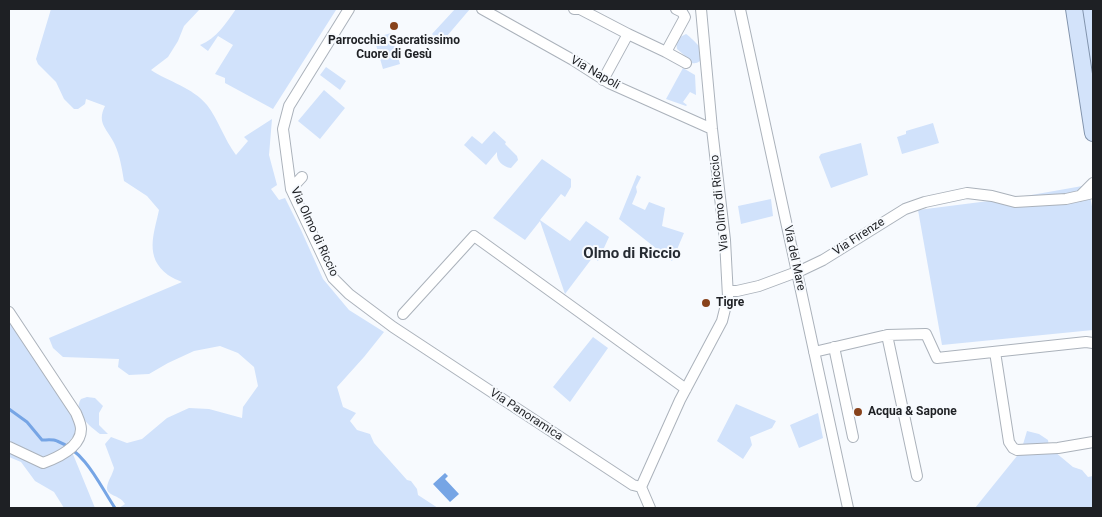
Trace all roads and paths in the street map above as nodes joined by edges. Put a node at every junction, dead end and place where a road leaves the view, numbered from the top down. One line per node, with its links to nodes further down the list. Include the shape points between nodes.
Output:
1 (348, 9): 16 (street, Via Olmo di Riccio, via 288,106 283,129)
2 (574, 9): 8 (street, via 580,9)
3 (676, 9): 9 (street, via 685,17)
4 (701, 9): 12 (street, Via Olmo di Riccio)
5 (740, 9): 19 (street, Via del Mare)
6 (1074, 9): 13 (main road)
7 (488, 10): 11 (street, Via Napoli)
8 (628, 34): 9 (street); 11 (street)
9 (666, 52): 10 (street)
10 (686, 64)
11 (603, 80): 12 (street, Via Napoli)
12 (712, 129): 20 (street, Via Olmo di Riccio)
13 (1093, 133)
14 (302, 177): 16 (street)
15 (1093, 184): 18 (street)
16 (292, 189): 23 (street, Via Olmo di Riccio, via 333,278)
17 (1093, 193): 18 (street, Via Firenze)
18 (1079, 196): 19 (street, Via Firenze, via 1016,202 967,193 924,202 905,209 823,260)
19 (797, 272): 20 (street, Via Firenze, via 759,286); 27 (street, Via del Mare)
20 (728, 291): 29 (street, Via Olmo di Riccio, via 722,320)
21 (9, 312): 32 (street, via 76,413 81,430 77,443 43,464)
22 (403, 314): 29 (street, via 474,236)
23 (393, 327): 34 (street, Via Panoramica, via 633,485)
24 (887, 335): 26 (street); 28 (street, via 926,334 937,358); 33 (street)
25 (1093, 343): 28 (street)
26 (834, 347): 27 (street); 30 (street)
27 (814, 352): 36 (street, Via del Mare)
28 (995, 352): 31 (street, via 1009,442 1013,448 1058,448)
29 (686, 389): 34 (street, Via Olmo di Riccio)
30 (853, 437)
31 (1093, 442)
32 (9, 447)
33 (917, 476)
34 (641, 487): 35 (street)
35 (650, 508)
36 (848, 508)

